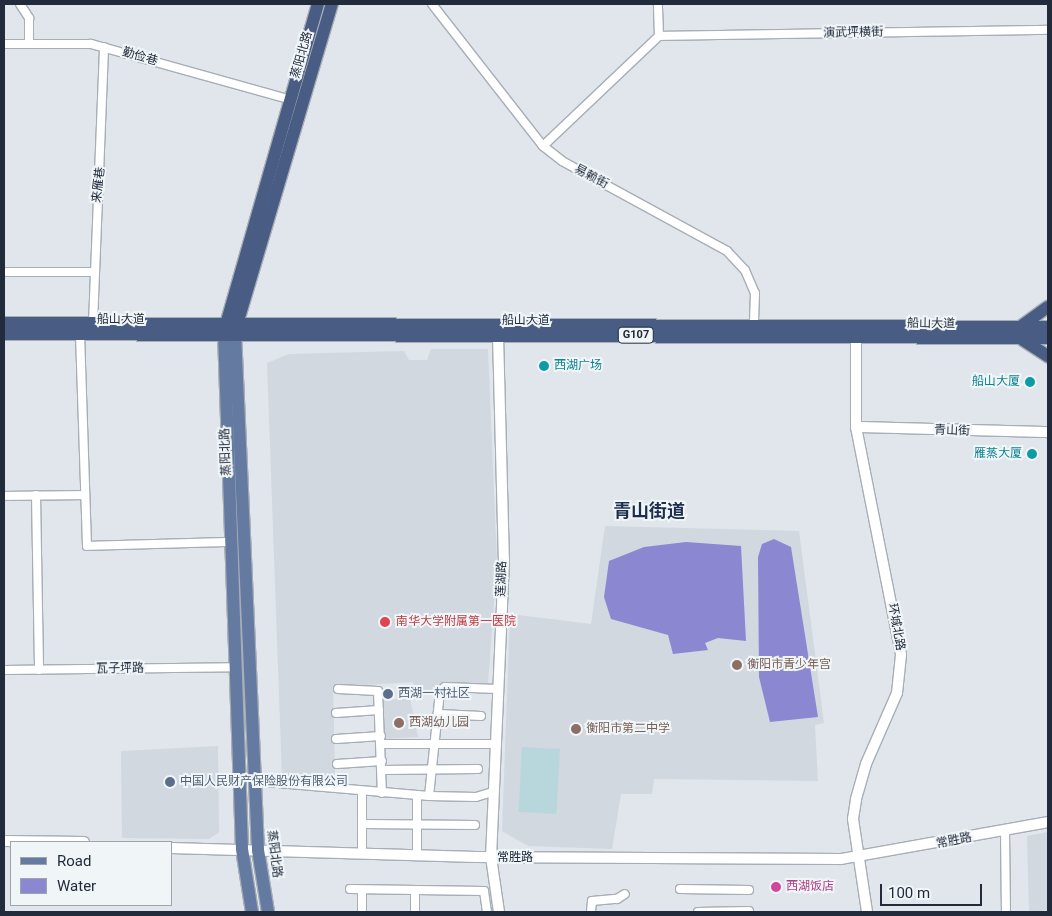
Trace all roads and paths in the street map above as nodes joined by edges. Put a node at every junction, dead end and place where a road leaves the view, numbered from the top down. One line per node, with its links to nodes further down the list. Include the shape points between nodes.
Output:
1 (20, 4): 9 (street, via 30,18)
2 (318, 4): 11 (highway, 蒸阳北路)
3 (332, 4): 20 (highway, 蒸阳北路)
4 (432, 4): 12 (street, 易赖街)
5 (658, 4): 7 (street)
6 (1048, 30): 7 (street, 演武坪横街)
7 (659, 36): 12 (street)
8 (4, 44): 9 (street, 勤俭巷)
9 (29, 44): 10 (street, 勤俭巷)
10 (104, 47): 11 (street, 勤俭巷); 14 (street, 来雁巷, via 102,158)
11 (290, 100): 20 (highway, 蒸阳北路)
12 (543, 146): 18 (street, 易赖街, via 562,161 727,251 745,270 754,293)
13 (4, 272): 14 (street)
14 (93, 272): 17 (street, 来雁巷)
15 (1048, 307): 21 (highway)
16 (4, 323): 17 (highway, 船山大道)
17 (93, 323): 20 (highway, 船山大道)
18 (754, 325): 20 (highway, 船山大道 / G107); 21 (highway, 船山大道 / G107)
19 (1048, 327): 21 (highway, 船山大道 / G107)
20 (231, 328): 23 (highway, 船山大道); 24 (highway, 船山大道 / G107); 33 (main road, 蒸阳北路); 52 (main road, 蒸阳北路)
21 (1020, 333): 25 (highway, 船山大道 / G107); 26 (highway, 船山大道 / G107); 27 (highway)
22 (4, 334): 23 (highway, 船山大道)
23 (80, 334): 31 (street)
24 (498, 334): 25 (highway, 船山大道 / G107); 38 (street, 莲湖路, via 504,560)
25 (856, 337): 28 (street, 环城北路)
26 (1048, 338)
27 (1048, 356)
28 (856, 427): 29 (street, 青山街); 70 (street, 环城北路, via 901,655 897,694 866,764 856,800)
29 (1048, 432)
30 (36, 495): 31 (street); 32 (street); 36 (street)
31 (85, 495): 33 (street, via 87,546)
32 (4, 496)
33 (231, 542): 34 (main road, 蒸阳北路)
34 (236, 667): 36 (street, 瓦子坪路); 64 (main road, 蒸阳北路)
35 (4, 670): 36 (street, 瓦子坪路)
36 (39, 670)
37 (338, 689): 39 (street, via 375,688)
38 (497, 689): 41 (street, via 445,687 440,692); 46 (street, 莲湖路)
39 (379, 710): 40 (street); 44 (street)
40 (336, 713)
41 (439, 714): 42 (street); 45 (street)
42 (481, 716)
43 (336, 739): 44 (street)
44 (382, 740): 45 (street); 47 (street)
45 (437, 740): 46 (street); 49 (street)
46 (494, 744): 54 (street, 莲湖路)
47 (382, 761): 48 (street); 51 (street)
48 (337, 764)
49 (434, 766): 50 (street); 51 (street); 57 (street)
50 (478, 769)
51 (382, 770): 55 (street)
52 (254, 781): 53 (street); 66 (main road, 蒸阳北路)
53 (362, 792): 55 (street); 59 (street)
54 (492, 792): 57 (street, via 476,797); 69 (street, 莲湖路)
55 (382, 793): 56 (street)
56 (417, 796): 57 (street); 60 (street)
57 (430, 796)
58 (1048, 822): 62 (street, 常胜路)
59 (363, 824): 60 (street); 67 (street)
60 (417, 825): 61 (street); 68 (street)
61 (475, 825)
62 (1005, 831): 70 (street, 常胜路); 88 (street)
63 (172, 843): 64 (street, 常胜路)
64 (242, 847): 65 (street, 常胜路); 66 (street, 常胜路); 78 (main road, 蒸阳北路)
65 (172, 848)
66 (257, 848): 67 (street, 常胜路); 69 (street, 常胜路); 79 (main road, 蒸阳北路)
67 (362, 849): 68 (street, 常胜路)
68 (417, 851): 69 (street, 常胜路)
69 (493, 856): 70 (street, 常胜路); 83 (street, 莲湖路); 84 (street, 莲湖路)
70 (859, 857): 87 (street, 环城北路)
71 (350, 889): 73 (street)
72 (680, 889): 75 (street)
73 (362, 890): 74 (street); 80 (street)
74 (415, 890): 81 (street); 82 (street, via 484,891)
75 (749, 890)
76 (625, 894): 85 (street, via 617,899 592,900)
77 (749, 911): 86 (street)
78 (252, 912)
79 (268, 912)
80 (362, 912)
81 (415, 912)
82 (487, 912)
83 (499, 912)
84 (503, 912)
85 (590, 912)
86 (698, 912)
87 (867, 912)
88 (1006, 912)

